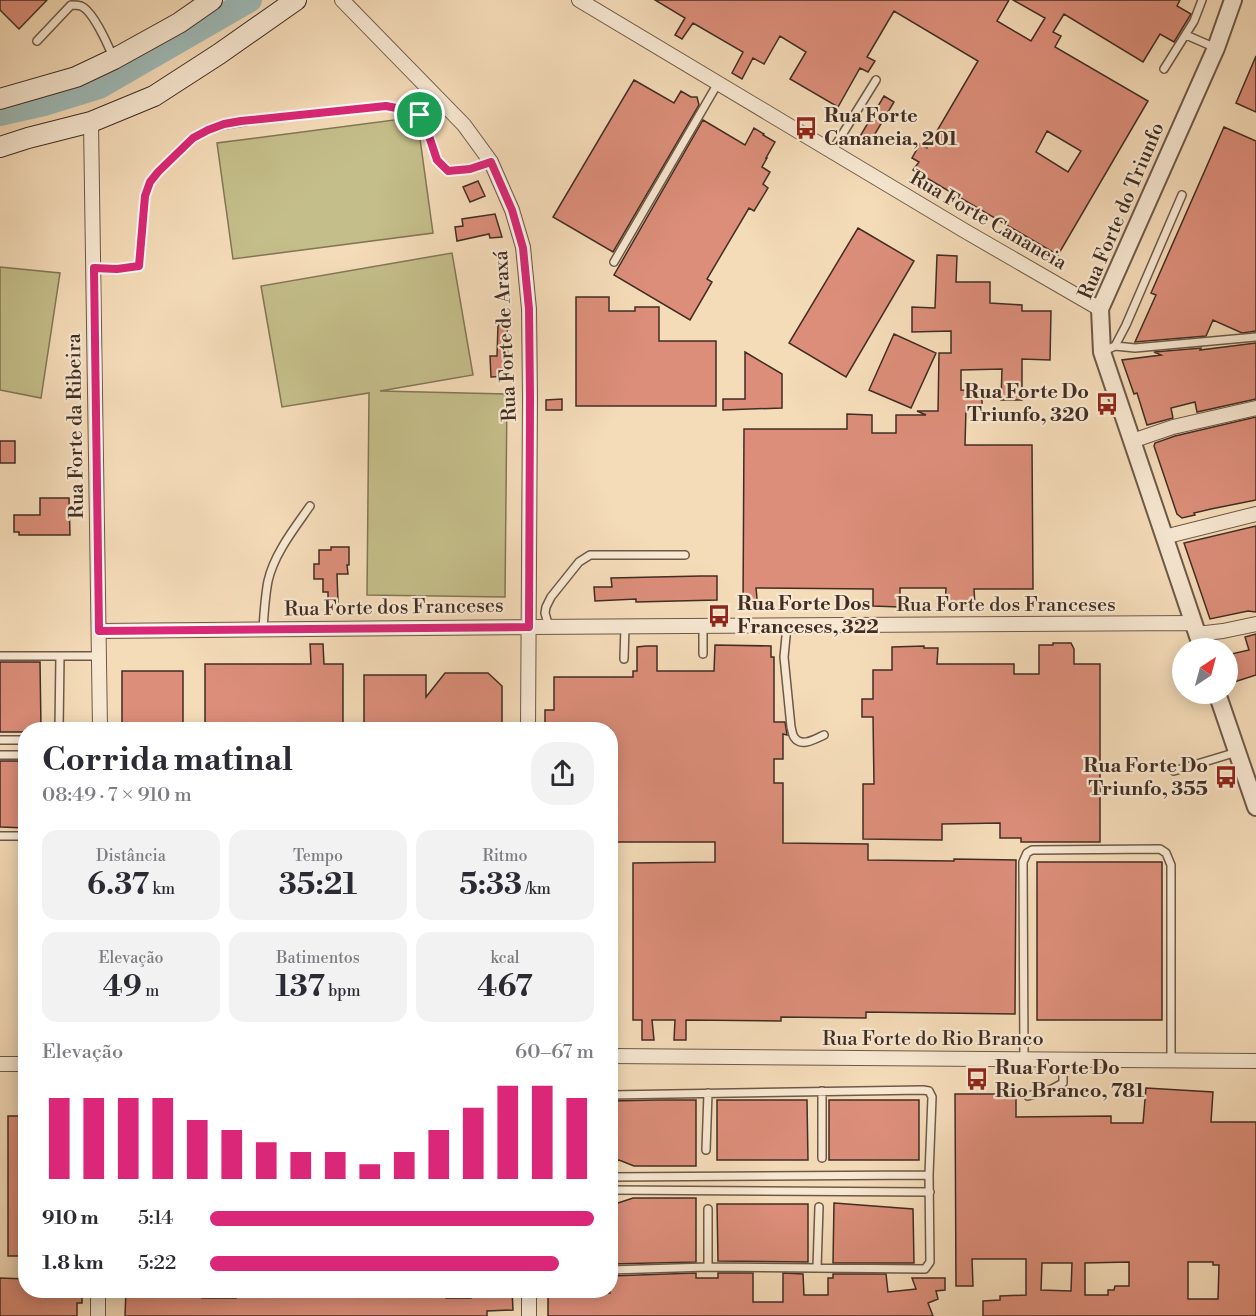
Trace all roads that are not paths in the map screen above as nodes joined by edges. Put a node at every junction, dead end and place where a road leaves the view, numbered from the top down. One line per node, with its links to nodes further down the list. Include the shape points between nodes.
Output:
1 (212, 0): 10 (main road)
2 (296, 0): 15 (main road, via 154,96)
3 (342, 0): 18 (street, Rua Forte de Araxá, via 464,125)
4 (579, 0): 13 (street, Rua Forte Cananeia)
5 (1202, 0): 7 (lane)
6 (1233, 0): 9 (street, Rua Forte do Triunfo)
7 (1186, 35): 9 (lane); 11 (lane)
8 (37, 41): 10 (lane, via 71,5 83,7)
9 (1216, 48): 22 (street, Rua Forte do Triunfo)
10 (114, 59): 14 (main road, via 76,76)
11 (1164, 69)
12 (876, 80): 17 (lane)
13 (718, 83): 17 (street, Rua Forte Cananeia); 20 (lane)
14 (0, 99)
15 (91, 122): 16 (main road); 38 (street, Rua Forte da Ribeira)
16 (0, 147)
17 (832, 151): 22 (street, Rua Forte Cananeia)
18 (491, 162): 21 (lane, via 448,171 437,160 420,115 386,106 224,124 193,138 150,182 145,196); 35 (street, Rua Forte de Araxá, via 523,248 529,309)
19 (1182, 195): 24 (lane, via 1126,325)
20 (614, 262)
21 (139, 266)
22 (1100, 309): 24 (street, Rua Forte do Triunfo)
23 (1256, 337): 24 (lane)
24 (1108, 349): 26 (street, Rua Forte do Triunfo)
25 (1256, 408): 26 (street)
26 (1132, 441): 29 (street, Rua Forte do Triunfo)
27 (310, 506): 37 (lane, via 274,563)
28 (1256, 514): 29 (street)
29 (1164, 537): 39 (street, Rua Forte do Triunfo)
30 (685, 555): 36 (lane, via 590,555 579,562 551,597 545,613)
31 (1256, 624): 39 (street, Rua Forte dos Franceses)
32 (625, 626): 33 (street, Rua Forte dos Franceses); 36 (street, Rua Forte dos Franceses); 44 (lane)
33 (703, 626): 34 (street, Rua Forte dos Franceses); 40 (lane)
34 (787, 626): 39 (street, Rua Forte dos Franceses); 49 (lane, via 784,657 794,738 808,743)
35 (529, 627): 36 (street, Rua Forte dos Franceses); 37 (street, Rua Forte dos Franceses); 48 (street, Rua Forte de Araxá)
36 (549, 627)
37 (262, 629): 38 (street, Rua Forte dos Franceses)
38 (99, 631): 43 (street, Rua Forte da Ribeira)
39 (1198, 635)
40 (703, 654)
41 (0, 656): 42 (lane)
42 (60, 656): 43 (lane); 46 (lane)
43 (99, 656): 47 (street, Rua Forte da Ribeira)
44 (624, 659)
45 (1221, 704): 52 (street)
46 (59, 722)
47 (100, 722)
48 (528, 722)
49 (824, 735)
50 (0, 740): 51 (lane)
51 (18, 740)
52 (1237, 752): 55 (lane); 56 (street)
53 (0, 755): 54 (lane)
54 (18, 755)
55 (1174, 771)
56 (1256, 807)
57 (0, 836): 58 (lane)
58 (18, 836)
59 (618, 1056): 60 (street, Rua Forte do Rio Branco)
60 (1023, 1059): 61 (street, Rua Forte do Rio Branco); 62 (lane, via 1023,862 1027,853 1160,849 1171,865)
61 (1063, 1060): 62 (street, Rua Forte do Rio Branco); 69 (lane, via 1063,1083)
62 (1171, 1060): 63 (street, Rua Forte do Rio Branco)
63 (1256, 1061)
64 (0, 1064): 65 (street)
65 (18, 1064)
66 (822, 1091): 67 (lane); 71 (lane); 73 (lane, via 929,1091)
67 (708, 1093): 68 (lane); 70 (lane)
68 (618, 1095)
69 (1028, 1096)
70 (706, 1150)
71 (822, 1158)
72 (825, 1175): 73 (lane); 74 (lane); 78 (lane)
73 (929, 1175): 79 (lane)
74 (695, 1176): 75 (lane); 77 (lane)
75 (618, 1178)
76 (618, 1190): 77 (lane)
77 (696, 1190): 78 (lane)
78 (826, 1191): 79 (lane)
79 (930, 1192): 83 (lane, via 930,1262 925,1269)
80 (819, 1207): 83 (lane)
81 (708, 1209): 82 (lane)
82 (708, 1267): 83 (lane); 84 (lane)
83 (817, 1268)
84 (618, 1270)
85 (98, 1298): 87 (street)
86 (529, 1298): 88 (street)
87 (98, 1316)
88 (529, 1316)

